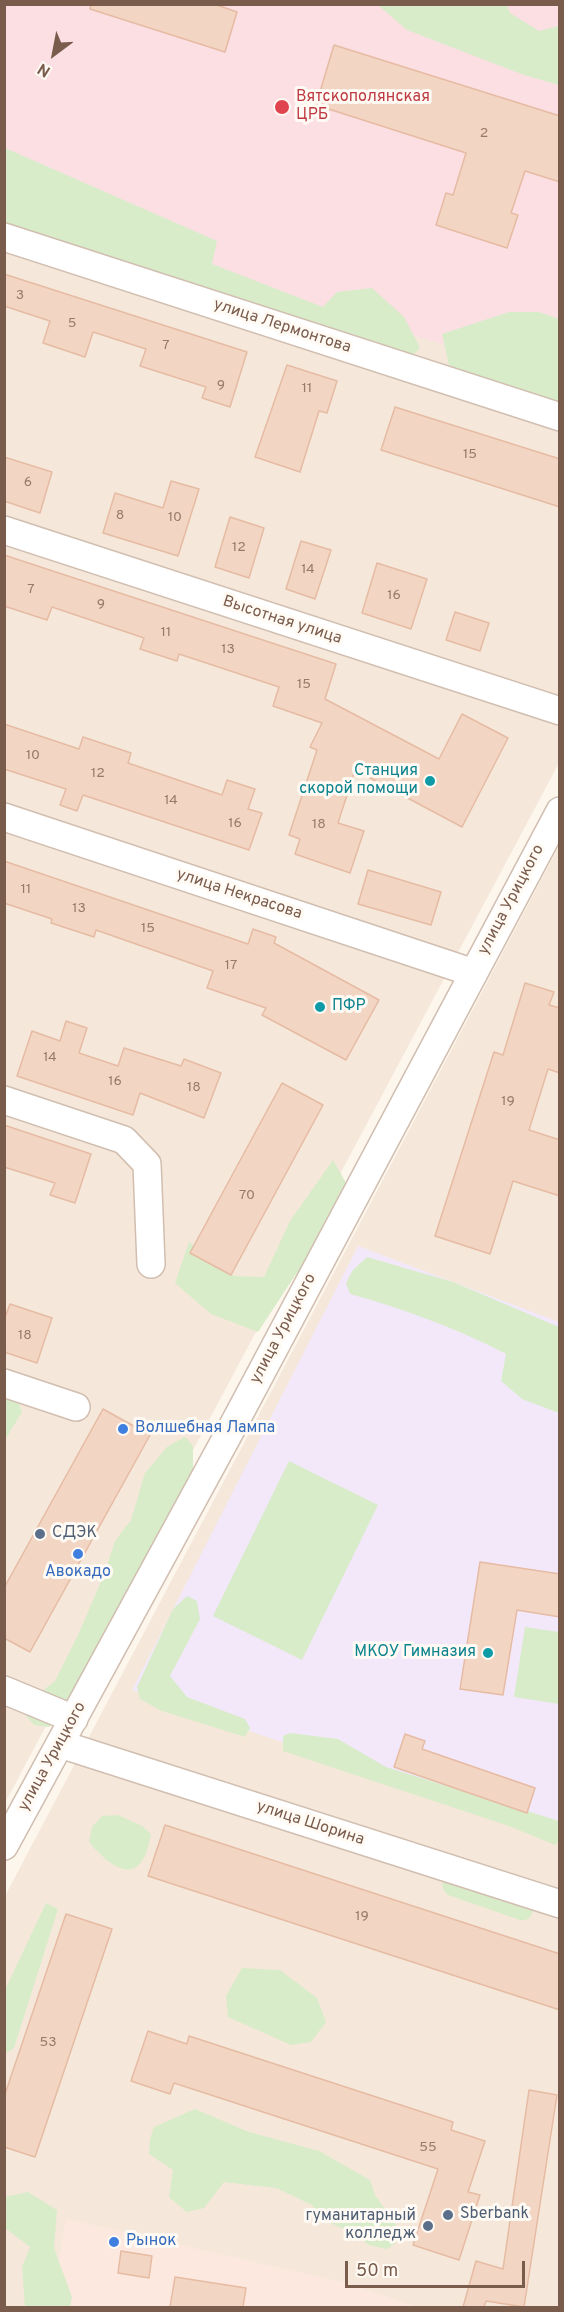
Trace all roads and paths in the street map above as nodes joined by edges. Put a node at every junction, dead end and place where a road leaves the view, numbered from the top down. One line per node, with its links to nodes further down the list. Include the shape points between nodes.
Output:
1 (4, 237): 2 (street, улица Лермонтова)
2 (560, 417)
3 (4, 530): 4 (street, Высотная улица)
4 (560, 711)
5 (560, 811): 7 (street, улица Урицкого)
6 (4, 817): 7 (street, улица Некрасова)
7 (474, 973): 13 (street, улица Урицкого)
8 (4, 1100): 9 (street, via 124,1140 147,1164)
9 (151, 1264)
10 (4, 1383): 11 (street)
11 (76, 1407)
12 (4, 1690): 13 (street)
13 (74, 1719): 14 (street, улица Урицкого)
14 (60, 1744): 15 (street, улица Урицкого); 16 (street, улица Шорина)
15 (4, 1846)
16 (560, 1904)

